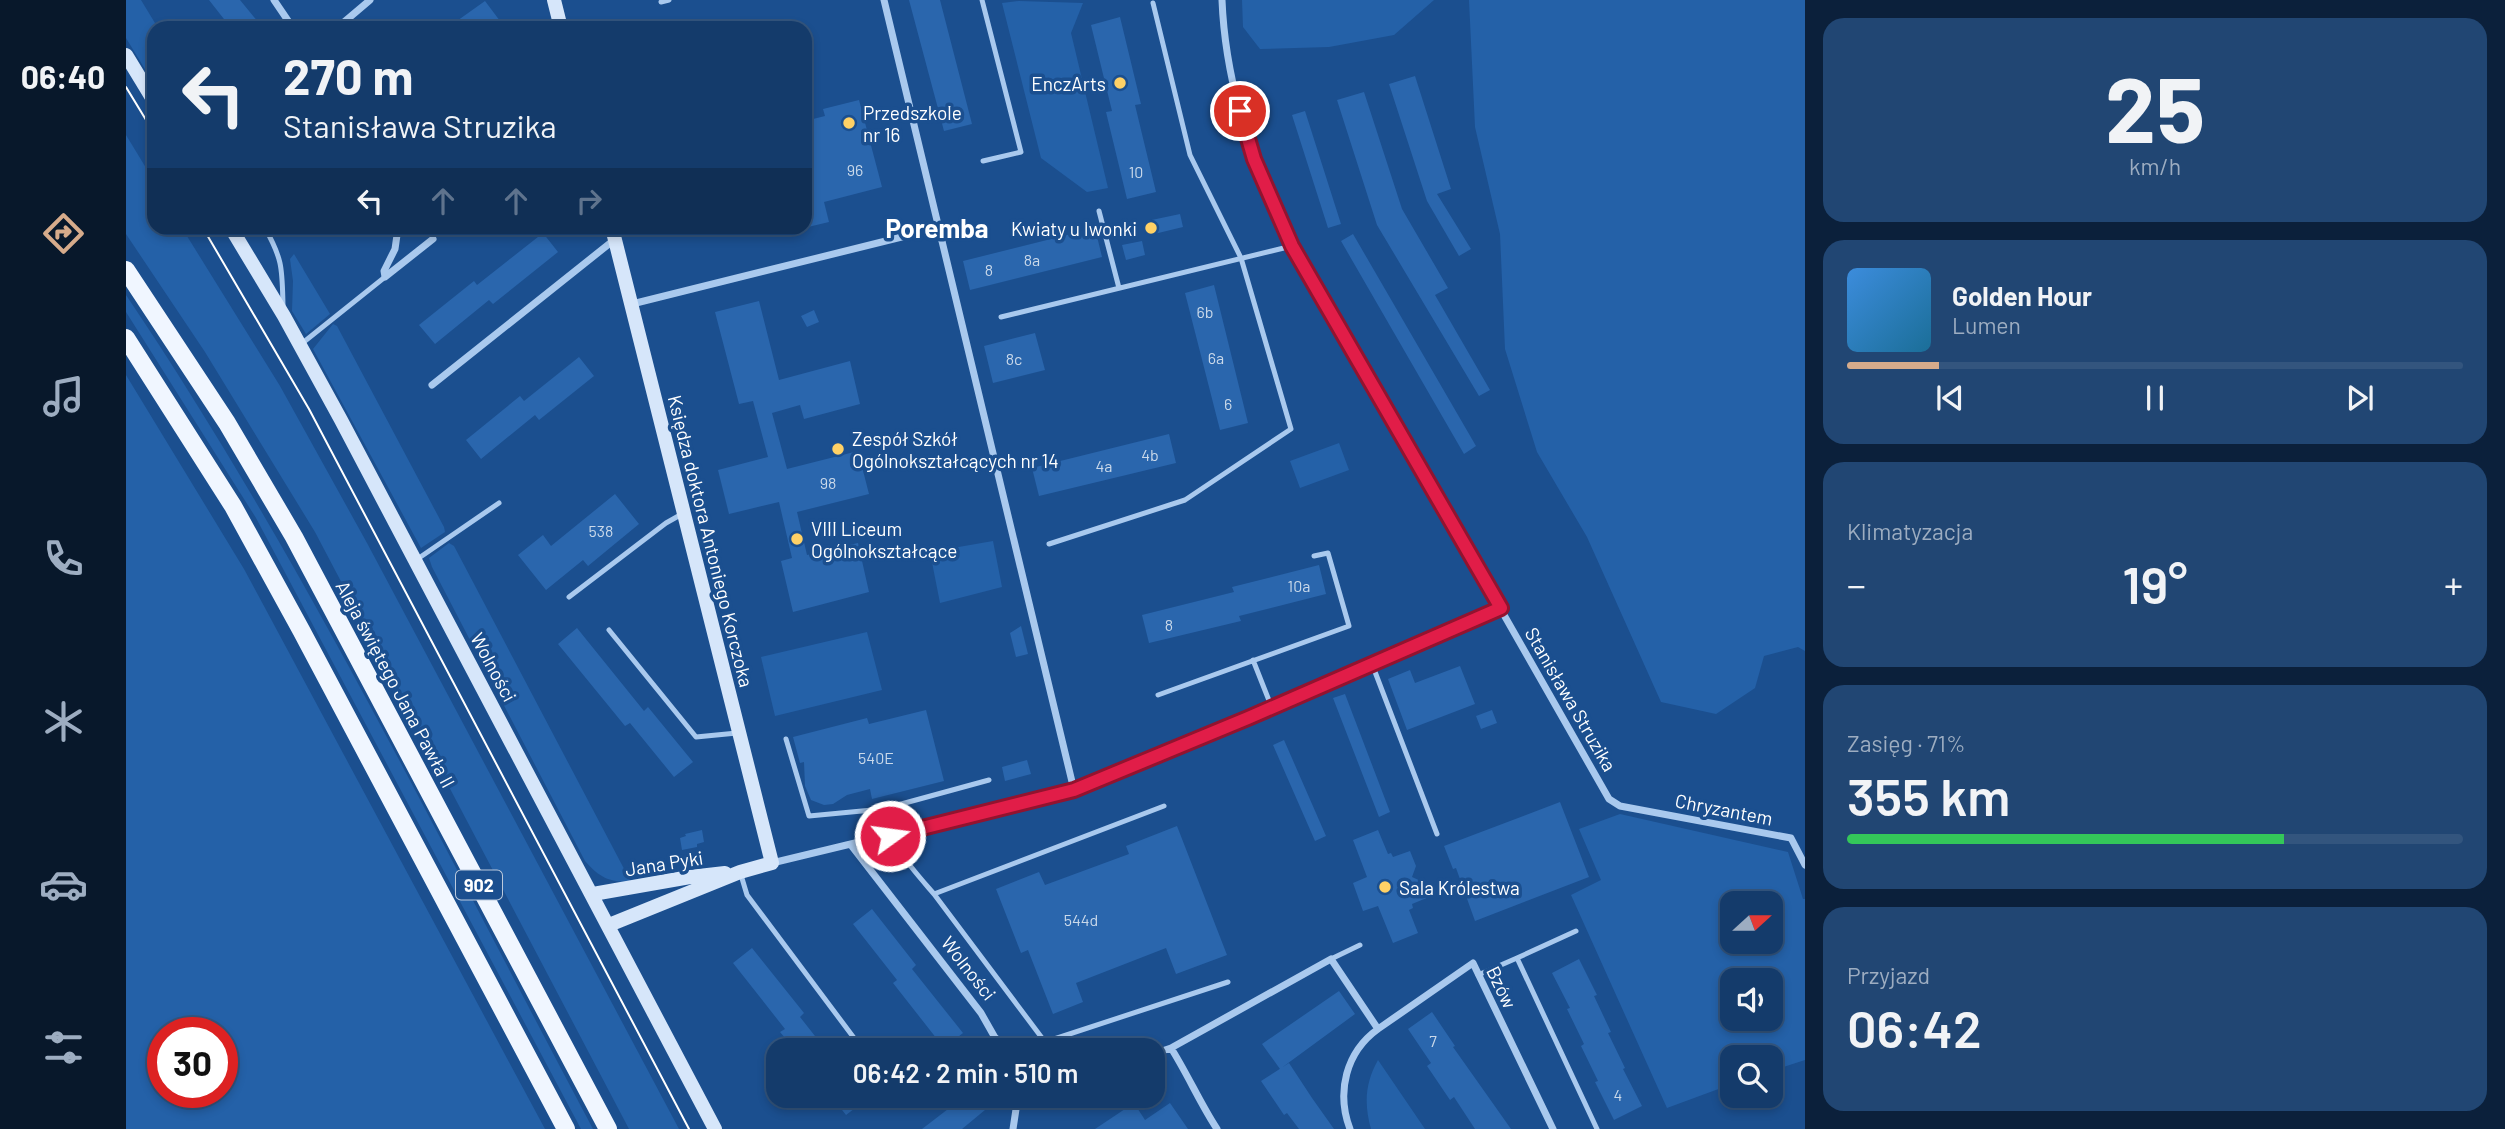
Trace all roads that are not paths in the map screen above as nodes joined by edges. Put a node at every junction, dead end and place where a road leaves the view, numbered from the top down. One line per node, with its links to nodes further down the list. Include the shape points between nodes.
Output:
1 (274, 0): 10 (street)
2 (370, 0): 11 (street)
3 (554, 0): 12 (street)
4 (670, 0): 8 (lane)
5 (884, 0): 17 (street)
6 (982, 0): 15 (lane, via 1021,152)
7 (1222, 0): 24 (street, Stanisława Struzika, via 1245,132)
8 (661, 2)
9 (1153, 4): 25 (lane, via 1190,155)
10 (288, 21)
11 (345, 21)
12 (558, 21)
13 (126, 55): 14 (street)
14 (147, 90)
15 (983, 161)
16 (1099, 211): 29 (lane)
17 (938, 228): 31 (street); 52 (street)
18 (235, 235): 32 (street, Wolności)
19 (269, 235): 32 (lane, via 282,264)
20 (397, 235): 28 (street)
21 (611, 235): 36 (street)
22 (614, 235): 31 (street, Księdza doktora Antoniego Korczoka)
23 (433, 239): 28 (street)
24 (1292, 246): 25 (lane); 43 (street, Stanisława Struzika)
25 (1241, 258): 29 (lane); 39 (lane, via 1291,429 1185,500)
26 (126, 263): 30 (main road)
27 (126, 270): 30 (main road, Aleja świętego Jana Pawła II / 902)
28 (385, 277): 35 (lane)
29 (1119, 288): 33 (lane)
30 (147, 300): 78 (main road, Aleja świętego Jana Pawła II / 902, via 227,422 293,537)
31 (631, 304): 38 (street, Księdza doktora Antoniego Korczoka)
32 (284, 316): 35 (street, Wolności)
33 (1001, 317)
34 (126, 338): 77 (main road, 902, via 239,517)
35 (300, 345): 41 (street, Wolności)
36 (432, 385)
37 (499, 503): 41 (lane)
38 (685, 513): 42 (lane); 49 (street, Księdza doktora Antoniego Korczoka)
39 (1049, 544)
40 (1314, 556): 45 (lane, via 1328,553 1349,626)
41 (416, 560): 62 (street, Wolności)
42 (569, 597)
43 (1501, 608): 46 (street, Jana Pyki); 54 (street, Stanisława Struzika, via 1609,799)
44 (609, 630): 49 (lane, via 696,737)
45 (1253, 660): 47 (lane); 48 (lane)
46 (1372, 664): 48 (street, Jana Pyki); 56 (lane)
47 (1158, 695)
48 (1272, 708): 52 (street, Jana Pyki)
49 (740, 733): 59 (street, Księdza doktora Antoniego Korczoka)
50 (786, 739): 55 (lane, via 809,816)
51 (989, 780): 55 (lane)
52 (1074, 790): 57 (street, Jana Pyki)
53 (1164, 806): 63 (lane)
54 (1620, 806): 60 (street, Chryzantem, via 1791,838)
55 (883, 809): 57 (lane)
56 (1437, 834)
57 (890, 836): 58 (street, Jana Pyki); 63 (lane)
58 (851, 845): 59 (street, Jana Pyki); 73 (street, Wolności)
59 (772, 863): 61 (street, Jana Pyki)
60 (1805, 865)
61 (740, 872): 62 (street, Jana Pyki); 64 (street, Jana Pyki); 72 (lane, via 747,895)
62 (593, 894): 64 (street, Wolności)
63 (934, 894): 70 (lane, via 1045,1042)
64 (609, 925): 79 (street, Wolności)
65 (1576, 931): 67 (lane)
66 (1360, 945): 68 (lane)
67 (1517, 958): 69 (lane); 84 (lane)
68 (1331, 959): 71 (street); 74 (street)
69 (1478, 975): 71 (street, Bzów, via 1473,963); 83 (street, Bzów)
70 (1228, 982)
71 (1378, 1029): 82 (street, Bzów, via 1363,1040 1346,1075 1343,1097)
72 (854, 1038)
73 (997, 1038)
74 (1171, 1048): 75 (street); 81 (street)
75 (1165, 1050)
76 (1016, 1108): 80 (street)
77 (566, 1129)
78 (608, 1129)
79 (715, 1129)
80 (1013, 1129)
81 (1217, 1129)
82 (1350, 1129)
83 (1553, 1129)
84 (1597, 1129)

